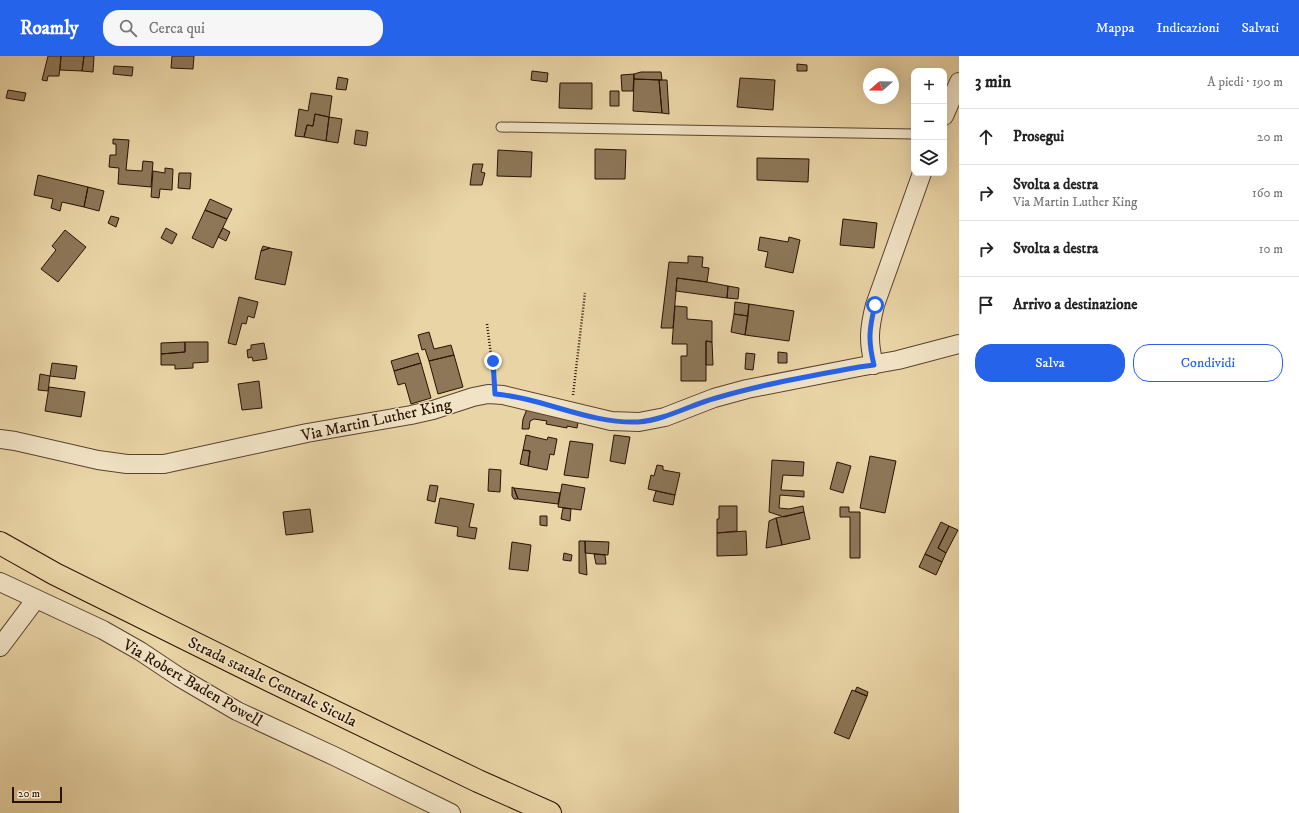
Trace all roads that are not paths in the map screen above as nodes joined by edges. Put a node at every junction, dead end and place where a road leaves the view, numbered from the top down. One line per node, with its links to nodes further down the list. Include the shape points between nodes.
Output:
1 (959, 82): 2 (street)
2 (947, 109)
3 (501, 127): 4 (lane)
4 (911, 134)
5 (921, 176): 7 (street, via 870,325 870,349)
6 (959, 344): 7 (street, Via Martin Luther King)
7 (874, 365): 8 (street, Via Martin Luther King, via 748,389 714,398 665,417 639,422 611,421 488,394 433,410 307,433 164,464 98,460 15,441)
8 (0, 440)
9 (0, 542): 14 (main road, Strada statale Centrale Sicula, via 55,574 271,681)
10 (0, 582): 11 (street, Via Robert Baden Powell)
11 (36, 599): 12 (street); 13 (street, Via Robert Baden Powell, via 140,650 179,677 237,711)
12 (0, 647)
13 (449, 813)
14 (550, 813)

